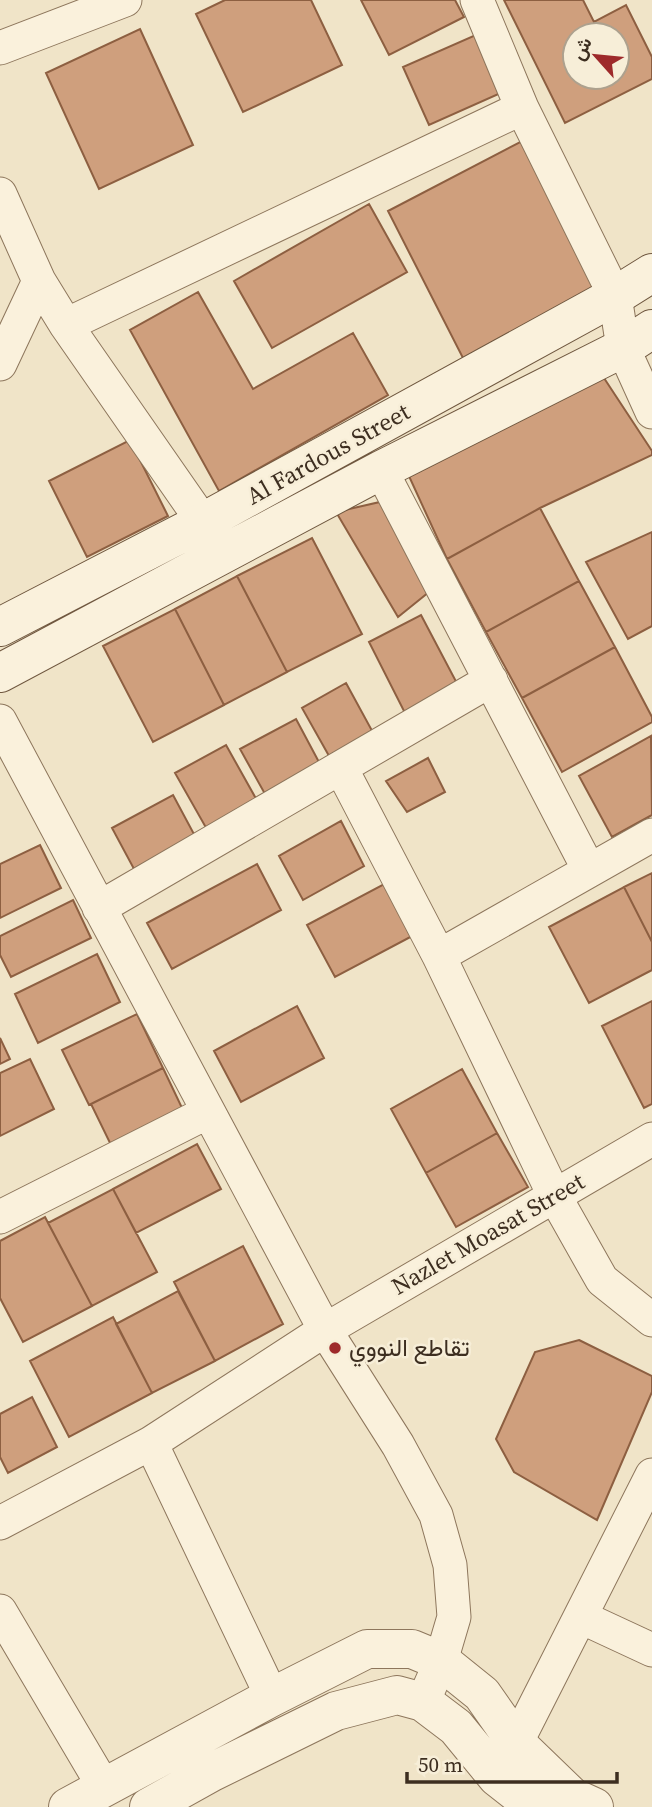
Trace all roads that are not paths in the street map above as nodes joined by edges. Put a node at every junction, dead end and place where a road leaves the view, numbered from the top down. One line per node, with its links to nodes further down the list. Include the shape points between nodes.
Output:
1 (125, 0): 3 (street)
2 (477, 0): 4 (street)
3 (0, 48)
4 (522, 108): 8 (street); 9 (street)
5 (0, 194): 7 (street)
6 (652, 273): 8 (main road, Al Fardous Street)
7 (39, 281): 9 (street); 11 (street)
8 (615, 296): 10 (street); 14 (main road, Al Fardous Street)
9 (66, 325): 14 (street)
10 (638, 339): 12 (street); 13 (main road, Al Fardous Street)
11 (0, 364)
12 (652, 412)
13 (381, 470): 16 (main road, Al Fardous Street); 17 (street)
14 (203, 522): 15 (main road, Al Fardous Street)
15 (0, 627)
16 (0, 673)
17 (491, 680): 19 (street); 21 (street)
18 (0, 722): 22 (street)
19 (341, 768): 22 (street); 23 (street)
20 (652, 835): 21 (street)
21 (589, 870): 23 (street)
22 (99, 908): 24 (street)
23 (439, 956): 26 (street)
24 (208, 1112): 27 (street); 29 (street)
25 (652, 1139): 26 (street, Nazlet Moasat Street)
26 (554, 1195): 28 (street, via 602,1280); 29 (street, Nazlet Moasat Street)
27 (0, 1217)
28 (652, 1320)
29 (325, 1330): 30 (street, Nazlet Moasat Street); 36 (street, via 436,1514 450,1565 454,1617)
30 (151, 1443): 32 (street, Nazlet Moasat Street); 37 (street)
31 (652, 1475): 34 (street)
32 (0, 1523)
33 (0, 1611): 41 (street)
34 (581, 1617): 35 (street); 39 (street)
35 (652, 1650)
36 (441, 1661): 37 (main road, via 412,1649 367,1649); 38 (street); 39 (main road, via 482,1694)
37 (272, 1697): 41 (main road)
38 (423, 1702): 40 (main road, via 456,1727); 44 (main road, via 397,1695 336,1711)
39 (517, 1744): 40 (street); 42 (main road)
40 (497, 1777): 45 (main road)
41 (104, 1787): 43 (main road)
42 (577, 1804)
43 (68, 1807)
44 (149, 1807)
45 (535, 1807)

